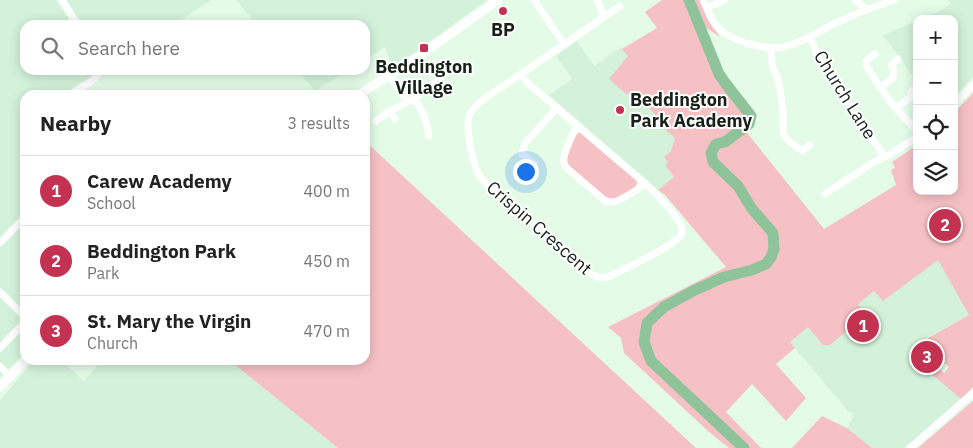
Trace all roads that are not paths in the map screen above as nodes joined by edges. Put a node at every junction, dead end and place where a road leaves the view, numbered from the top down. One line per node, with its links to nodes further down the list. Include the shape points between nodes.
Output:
1 (62, 0): 13 (street)
2 (498, 0): 21 (main road)
3 (534, 0): 15 (street)
4 (597, 0): 12 (street)
5 (704, 0): 10 (street)
6 (724, 0): 10 (street)
7 (854, 0): 11 (street)
8 (894, 0): 11 (street)
9 (620, 6): 12 (street, Crispin Crescent)
10 (707, 8): 16 (street, via 714,23 725,34)
11 (866, 9): 14 (street)
12 (604, 16): 15 (street, Crispin Crescent)
13 (75, 20)
14 (810, 37): 16 (street); 40 (street, Church Lane, via 826,71)
15 (564, 44): 19 (street, Crispin Crescent)
16 (771, 48): 39 (street, via 780,89 784,135 802,151)
17 (875, 54): 24 (street, via 865,63)
18 (898, 60): 24 (street, via 891,65 893,78)
19 (520, 74): 30 (street); 42 (street, Crispin Crescent, via 480,102 468,116 476,168 483,180 588,272 606,278 662,250 681,236 680,222)
20 (98, 75): 25 (street)
21 (390, 76): 26 (main road); 28 (street)
22 (441, 79): 28 (street)
23 (973, 85): 29 (street)
24 (880, 88): 31 (street)
25 (77, 90)
26 (366, 90)
27 (913, 90): 31 (street, via 911,97)
28 (411, 100): 32 (street); 37 (street, via 421,108)
29 (958, 101)
30 (557, 108): 35 (street); 41 (street, via 525,143 522,154)
31 (896, 108): 36 (street)
32 (390, 111): 33 (street); 34 (street)
33 (395, 119)
34 (376, 121)
35 (578, 126): 42 (street); 42 (street, via 564,161 566,167 604,200 614,201)
36 (913, 127)
37 (429, 136)
38 (913, 139): 40 (street)
39 (810, 145)
40 (882, 155): 43 (street)
41 (534, 163)
42 (645, 184)
43 (825, 194)
44 (20, 222): 45 (street)
45 (0, 243)
46 (0, 292): 47 (street)
47 (20, 312)
48 (20, 327): 49 (street)
49 (0, 348)
50 (20, 365): 52 (main road)
51 (0, 366): 52 (street)
52 (10, 376): 53 (main road)
53 (0, 387)
54 (973, 393): 55 (street)
55 (910, 448)

